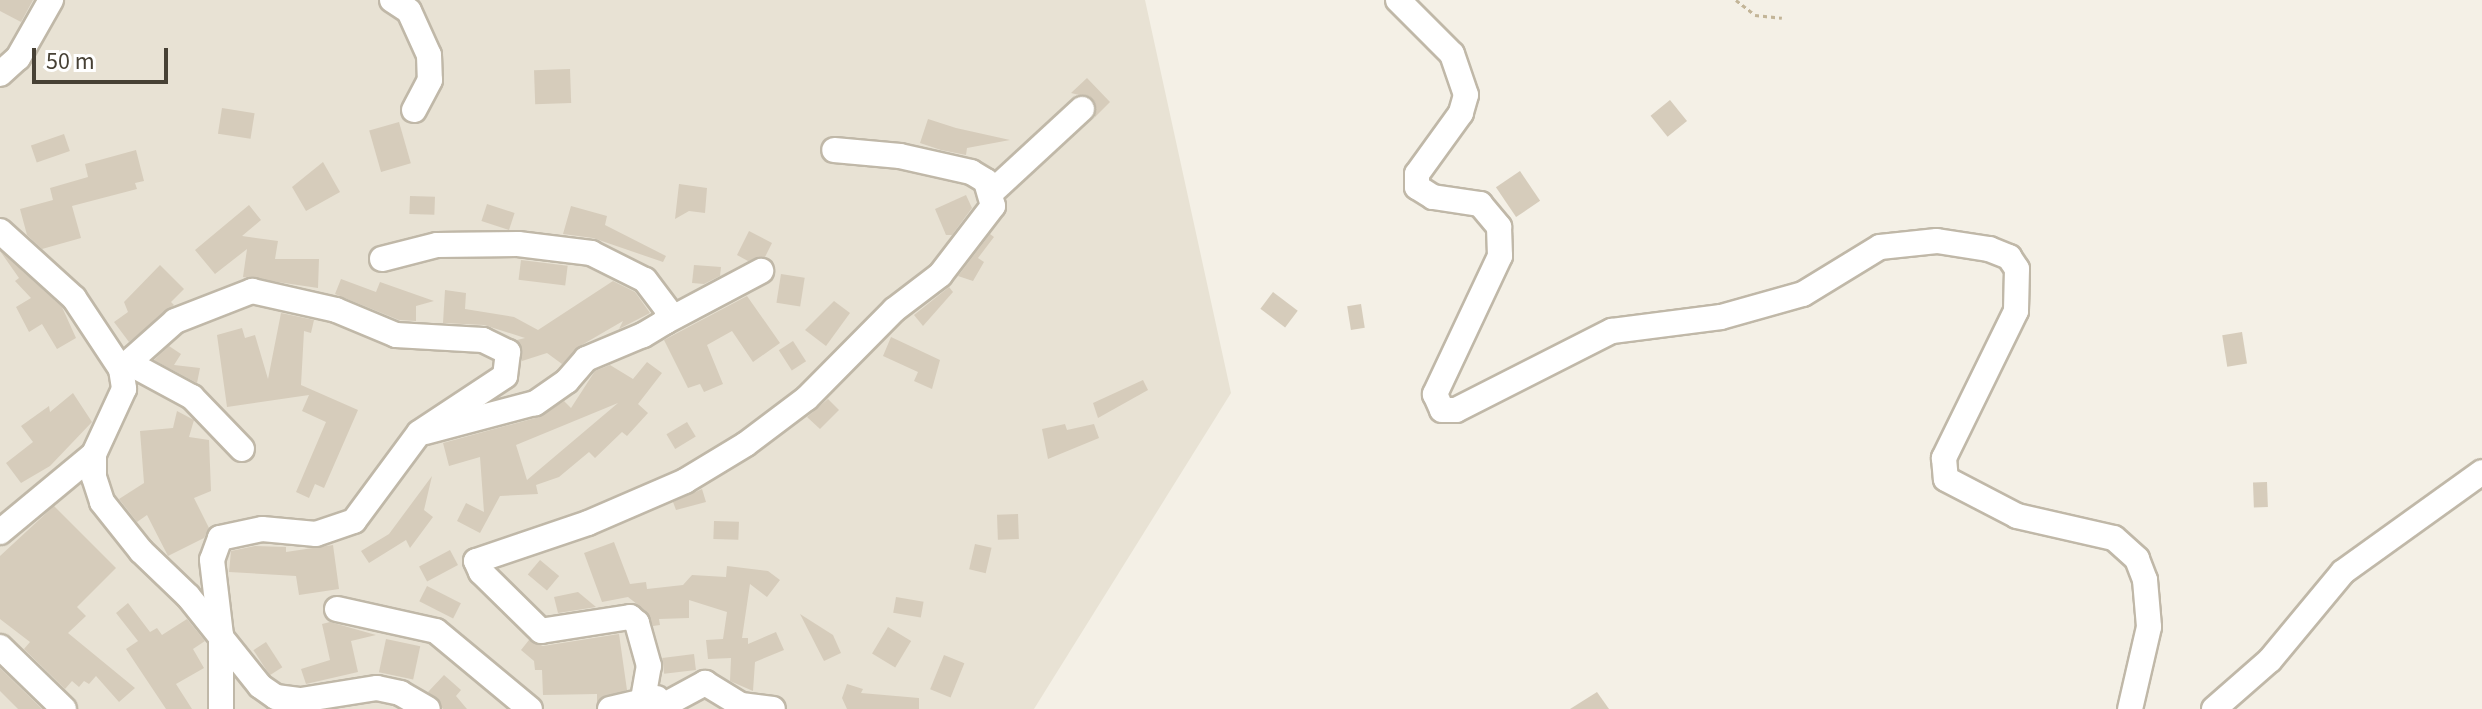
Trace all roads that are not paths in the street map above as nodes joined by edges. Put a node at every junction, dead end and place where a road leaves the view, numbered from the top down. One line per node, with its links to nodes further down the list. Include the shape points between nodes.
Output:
1 (51, 0): 4 (street, via 18,58)
2 (392, 0): 6 (street, via 409,11 429,55 430,80)
3 (1398, 0): 29 (street, via 1452,54 1465,86 1461,113 1417,174 1417,187 1433,197 1480,204 1499,227 1500,256 1435,394 1442,410 1456,410 1612,331 1721,317 1803,294 1880,247 1937,241 2009,257 2017,269 2016,311 1944,458 1946,479 2017,516 2094,531 2132,552 2145,580 2149,627)
4 (0, 74)
5 (1082, 109): 8 (street)
6 (414, 110)
7 (834, 150): 8 (street, via 900,156 971,172)
8 (993, 191): 22 (street, via 993,206 962,252 807,398 746,444 658,493 476,561 541,631 630,617 637,623 649,666)
9 (0, 231): 13 (street, via 74,298)
10 (382, 259): 12 (street, via 437,245 518,244 591,253 645,280 668,311)
11 (761, 271): 12 (street)
12 (665, 322): 14 (street, via 600,350 535,403)
13 (125, 366): 14 (street, via 175,321 252,291 336,310 396,335 483,340 508,352 505,376); 15 (street, via 192,397); 16 (street, via 124,389)
14 (419, 433): 20 (street, via 354,521 316,534 262,529 220,538 212,560)
15 (242, 449)
16 (94, 454): 18 (street); 20 (street, via 102,502)
17 (2482, 472): 30 (street, via 2343,572 2270,660)
18 (0, 532)
19 (337, 609): 26 (street, via 436,631)
20 (221, 635): 24 (street); 25 (street, via 260,686 276,697 301,700 377,688 400,693)
21 (0, 647): 23 (street)
22 (650, 704): 27 (street); 28 (street, via 705,683 741,705)
23 (64, 709)
24 (221, 709)
25 (428, 709)
26 (530, 709)
27 (610, 709)
28 (773, 709)
29 (2130, 709)
30 (2214, 709)

